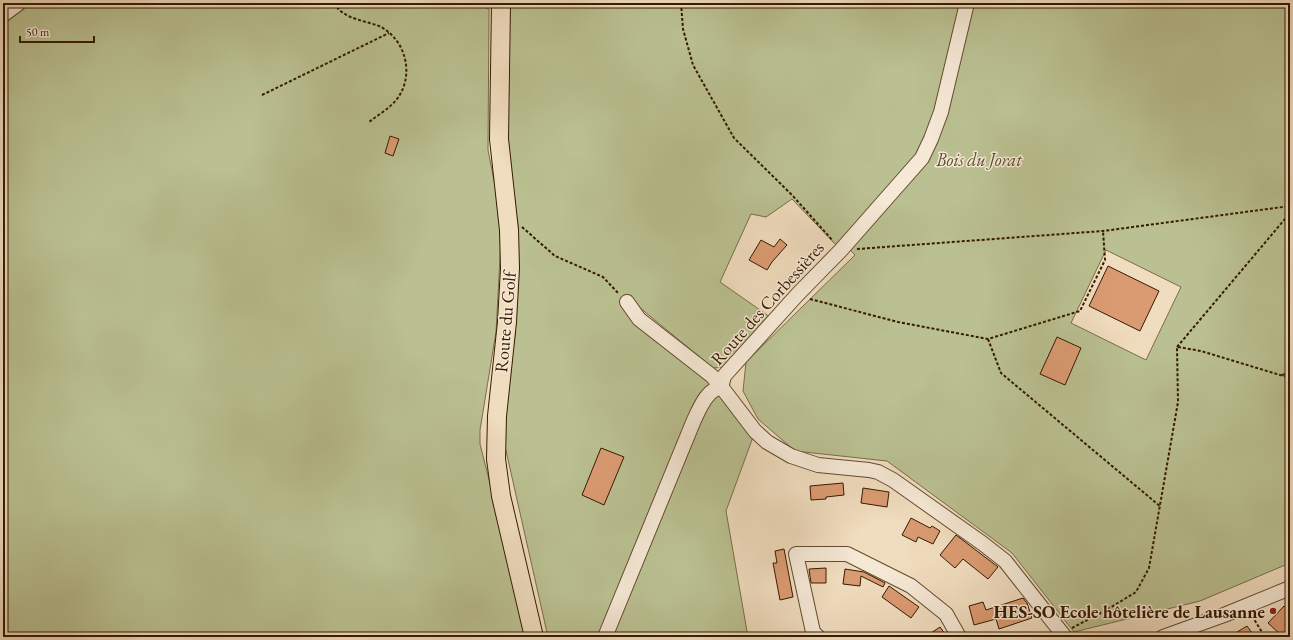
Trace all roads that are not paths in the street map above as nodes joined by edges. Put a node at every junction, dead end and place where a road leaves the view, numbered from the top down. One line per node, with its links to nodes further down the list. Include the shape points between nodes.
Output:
1 (19, 3): 4 (street)
2 (501, 3): 9 (main road, Route du Golf, via 500,139 510,247 509,300 497,416 496,459 501,496)
3 (967, 3): 6 (street, Route des Corbessières, via 941,112 922,158 724,376)
4 (3, 15)
5 (627, 302): 6 (street, via 639,319 712,376)
6 (721, 388): 8 (street, via 755,431 767,442 791,456 818,465 869,470 886,476 982,543 1005,561); 10 (street, Route des Corbessières, via 716,388 710,393 694,420)
7 (1290, 588): 13 (street)
8 (1064, 635)
9 (534, 637)
10 (605, 637)
11 (818, 637): 12 (street, via 813,632 796,554 847,554 911,586 946,614)
12 (959, 637)
13 (1163, 637)

